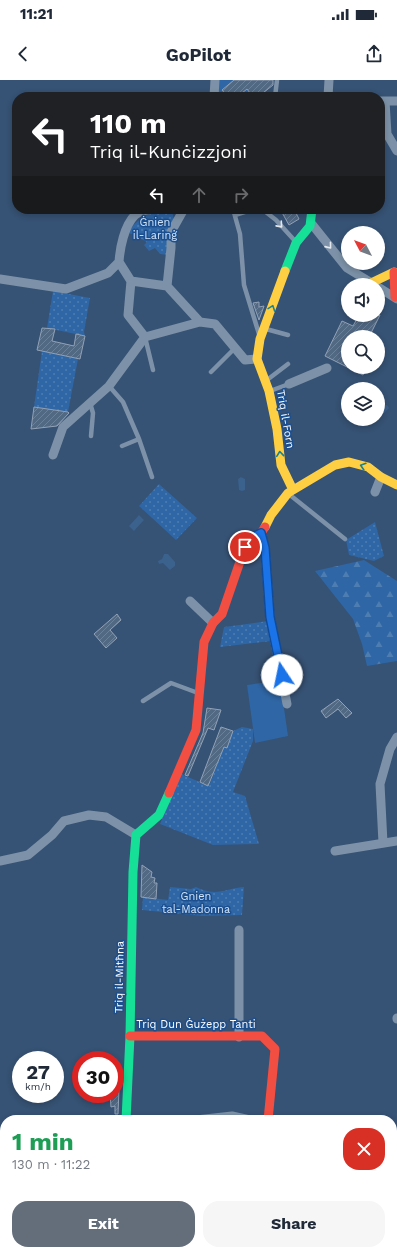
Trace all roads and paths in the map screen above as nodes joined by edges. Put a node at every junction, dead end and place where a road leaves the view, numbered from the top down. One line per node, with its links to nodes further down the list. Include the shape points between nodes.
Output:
1 (215, 80): 4 (street)
2 (277, 80): 5 (lane)
3 (329, 80): 6 (street)
4 (214, 92)
5 (276, 92)
6 (328, 92)
7 (385, 101): 8 (street)
8 (397, 101)
9 (385, 121): 10 (street, via 387,134)
10 (397, 151)
11 (136, 214): 19 (street, via 128,226 119,251)
12 (181, 214): 25 (street, via 171,232)
13 (238, 214): 16 (lane)
14 (268, 214): 18 (lane, one-way to 18)
15 (311, 214): 17 (street)
16 (235, 215): 32 (lane, via 240,234 244,285)
17 (310, 223): 18 (street, Triq il-Forn); 21 (street, one-way to 21, via 347,268)
18 (296, 243): 29 (street, Triq il-Forn, one-way to 18)
19 (119, 262): 23 (street, via 108,273 66,289); 24 (street)
20 (395, 270): 22 (street); 27 (street)
21 (363, 278)
22 (384, 278)
23 (0, 279)
24 (131, 281): 25 (street); 31 (street, via 128,316)
25 (167, 286): 28 (street)
26 (385, 291): 27 (street)
27 (396, 298)
28 (200, 322): 31 (street); 33 (street, via 215,324)
29 (264, 328): 30 (lane); 32 (street, Triq il-Forn)
30 (288, 335)
31 (145, 337): 37 (lane); 41 (street)
32 (260, 339): 34 (street, Triq il-Forn)
33 (235, 348): 34 (street, via 245,360); 38 (lane)
34 (257, 359): 39 (street, Triq il-Forn)
35 (288, 364): 39 (lane)
36 (327, 368): 40 (street)
37 (152, 370)
38 (211, 372)
39 (265, 381): 42 (street, Triq il-Forn)
40 (289, 384): 42 (lane)
41 (109, 386): 43 (street); 45 (lane, via 123,402)
42 (269, 391): 51 (street, Triq il-Forn, one-way to 42, via 281,465)
43 (90, 403): 44 (lane, via 93,413); 47 (street, via 63,427)
44 (91, 436)
45 (139, 439): 46 (lane); 48 (lane)
46 (122, 446)
47 (53, 455)
48 (152, 477)
49 (381, 477): 50 (street); 51 (street, one-way to 51, via 368,467 349,462 335,465); 52 (street)
50 (397, 484)
51 (290, 492): 53 (street, via 271,515); 54 (lane)
52 (375, 492)
53 (261, 533): 56 (street, via 251,538 245,547 222,614); 59 (street, via 265,548 270,617)
54 (345, 539)
55 (190, 601): 56 (street)
56 (213, 623): 57 (street, via 204,642)
57 (200, 694): 58 (lane, via 171,683); 61 (street, via 196,730 159,815)
58 (143, 701)
59 (287, 704)
60 (397, 737): 63 (street, via 390,749 380,784)
61 (136, 835): 65 (street, via 106,818 89,815 64,821 52,835 28,854); 67 (street, Triq il-Mitħna)
62 (397, 841): 63 (street)
63 (383, 843): 64 (street)
64 (335, 851)
65 (0, 861)
66 (239, 930): 68 (street)
67 (130, 1036): 68 (street, Triq Dun Ġużepp Tanti); 69 (street, Triq il-Mitħna)
68 (239, 1037): 70 (street, Triq Dun Ġużepp Tanti, via 262,1036 274,1048)
69 (126, 1115)
70 (268, 1115)

